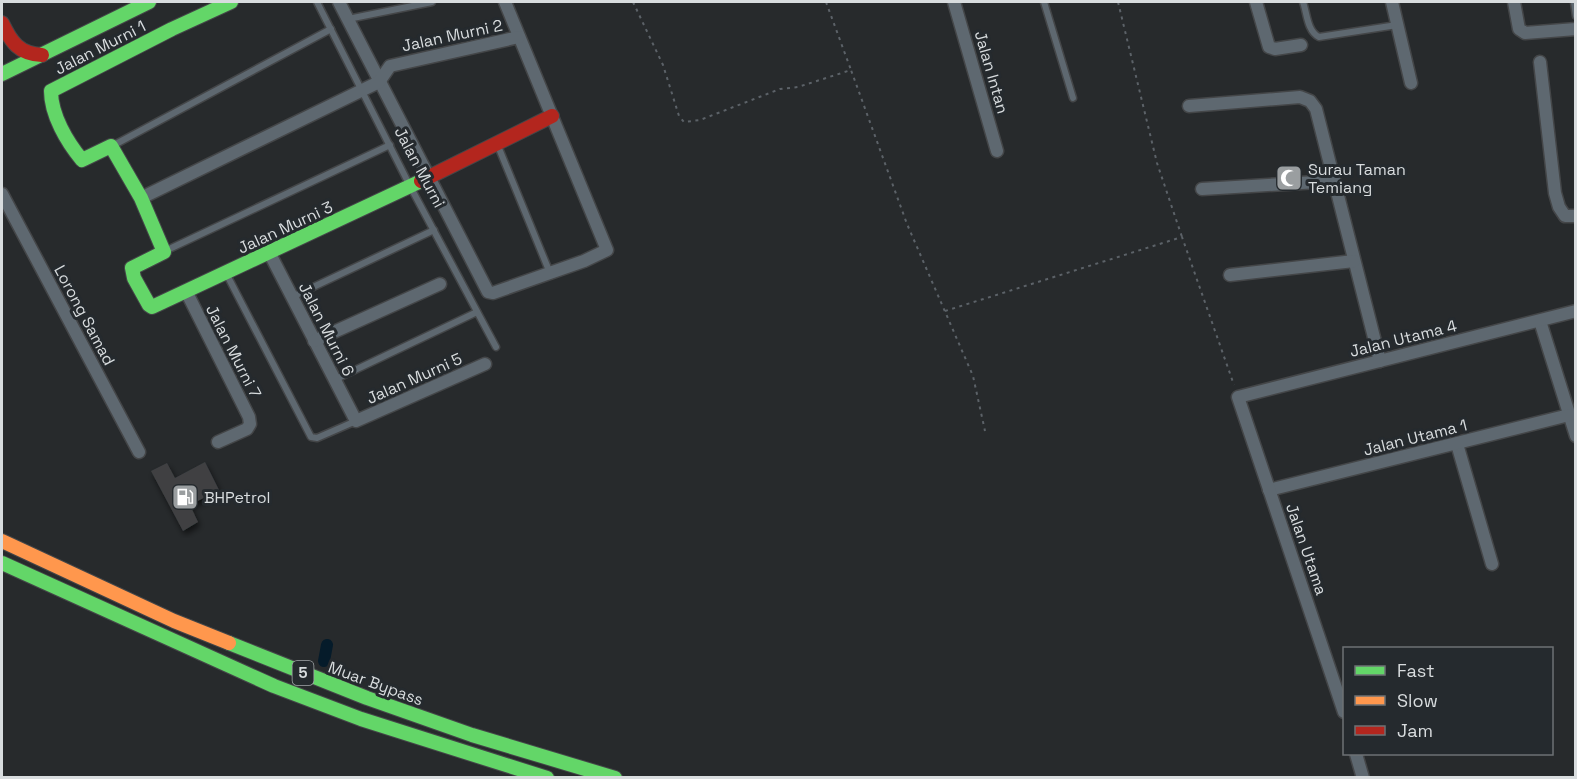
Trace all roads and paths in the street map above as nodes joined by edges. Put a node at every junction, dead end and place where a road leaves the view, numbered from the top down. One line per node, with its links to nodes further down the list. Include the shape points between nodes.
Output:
1 (149, 2): 25 (main road)
2 (231, 2): 37 (main road, Jalan Murni 1, via 51,91 52,102 75,153 82,160)
3 (317, 2): 21 (lane, Jalan Murni)
4 (339, 2): 18 (street, Jalan Murni)
5 (432, 2): 18 (lane)
6 (505, 2): 23 (street)
7 (633, 2): 27 (path, via 684,122)
8 (826, 2): 27 (path)
9 (954, 2): 38 (street, Jalan Intan)
10 (1044, 2): 32 (lane)
11 (1118, 2): 47 (path, via 1157,163)
12 (1256, 2): 24 (street, via 1269,47)
13 (1304, 2): 20 (lane, via 1310,27 1319,37)
14 (1392, 2): 20 (street)
15 (1514, 2): 22 (street, via 1519,29 1525,33)
16 (1574, 2): 17 (lane)
17 (1575, 16)
18 (348, 20): 29 (street, Jalan Murni)
19 (2, 23): 25 (main road, via 21,52)
20 (1397, 26): 30 (street)
21 (331, 29): 31 (lane, Jalan Murni); 37 (lane)
22 (1575, 29)
23 (519, 37): 29 (street, Jalan Murni 2, via 390,66); 34 (street, Jalan Murni 2)
24 (1301, 45)
25 (42, 55): 28 (main road)
26 (1540, 62): 45 (street, via 1555,194 1559,207)
27 (851, 70): 58 (path, via 907,224)
28 (2, 74)
29 (379, 82): 31 (street, Jalan Murni 2); 39 (street, Jalan Murni)
30 (1411, 83)
31 (361, 91): 36 (lane, Jalan Murni); 44 (street, Jalan Murni 2)
32 (1073, 98)
33 (1189, 106): 40 (street, via 1300,97 1310,101 1316,109)
34 (552, 116): 35 (main road, Jalan Murni 3); 52 (street, Jalan Murni 2, via 607,250)
35 (496, 143): 39 (main road, Jalan Murni 3); 52 (lane)
36 (390, 145): 41 (lane, Jalan Murni); 48 (lane)
37 (111, 146): 44 (main road)
38 (997, 151)
39 (429, 177): 41 (main road, Jalan Murni 3); 56 (street, Jalan Murni)
40 (1334, 181): 42 (street); 50 (street)
41 (410, 186): 46 (lane, Jalan Murni); 49 (main road, Jalan Murni 3)
42 (1202, 189)
43 (2, 194): 74 (street, Lorong Samad)
44 (141, 198): 48 (main road)
45 (1570, 216)
46 (434, 230): 57 (lane); 60 (lane, Jalan Murni)
47 (1182, 237): 58 (path); 67 (path)
48 (164, 252): 55 (main road, Jalan Murni 3, via 132,268 149,305)
49 (269, 252): 51 (main road, Jalan Murni 3); 57 (street, Jalan Murni 6)
50 (1354, 261): 53 (street); 64 (street)
51 (225, 272): 55 (main road, Jalan Murni 3); 69 (lane, via 311,437)
52 (550, 273): 56 (street, Jalan Murni 2)
53 (1230, 275)
54 (440, 284): 62 (street)
55 (186, 291): 72 (street, Jalan Murni 7, via 249,417 247,429)
56 (488, 292)
57 (292, 297): 62 (street, Jalan Murni 6)
58 (945, 311): 70 (path, via 973,376)
59 (1575, 311): 61 (street, Jalan Utama 4)
60 (477, 312): 63 (lane, Jalan Murni); 66 (lane)
61 (1540, 321): 64 (street, Jalan Utama 4); 68 (street)
62 (314, 341): 66 (street, Jalan Murni 6)
63 (496, 346)
64 (1380, 361): 67 (street, Jalan Utama 4)
65 (485, 364): 69 (street, Jalan Murni 5)
66 (334, 380): 69 (street, Jalan Murni 6)
67 (1238, 397): 75 (street, Jalan Utama)
68 (1569, 415): 71 (street); 73 (street, Jalan Utama 1)
69 (356, 422)
70 (985, 431)
71 (1575, 436)
72 (218, 442)
73 (1457, 444): 75 (street, Jalan Utama 1); 78 (street)
74 (139, 452)
75 (1269, 490): 79 (street, Jalan Utama)
76 (2, 541): 82 (main road, Muar Bypass / 5, via 174,621 367,698 472,735)
77 (2, 563): 81 (main road, 5, via 274,686 429,742)
78 (1492, 564)
79 (1343, 709)
80 (1357, 755): 83 (street)
81 (547, 777)
82 (615, 777)
83 (1363, 777)

